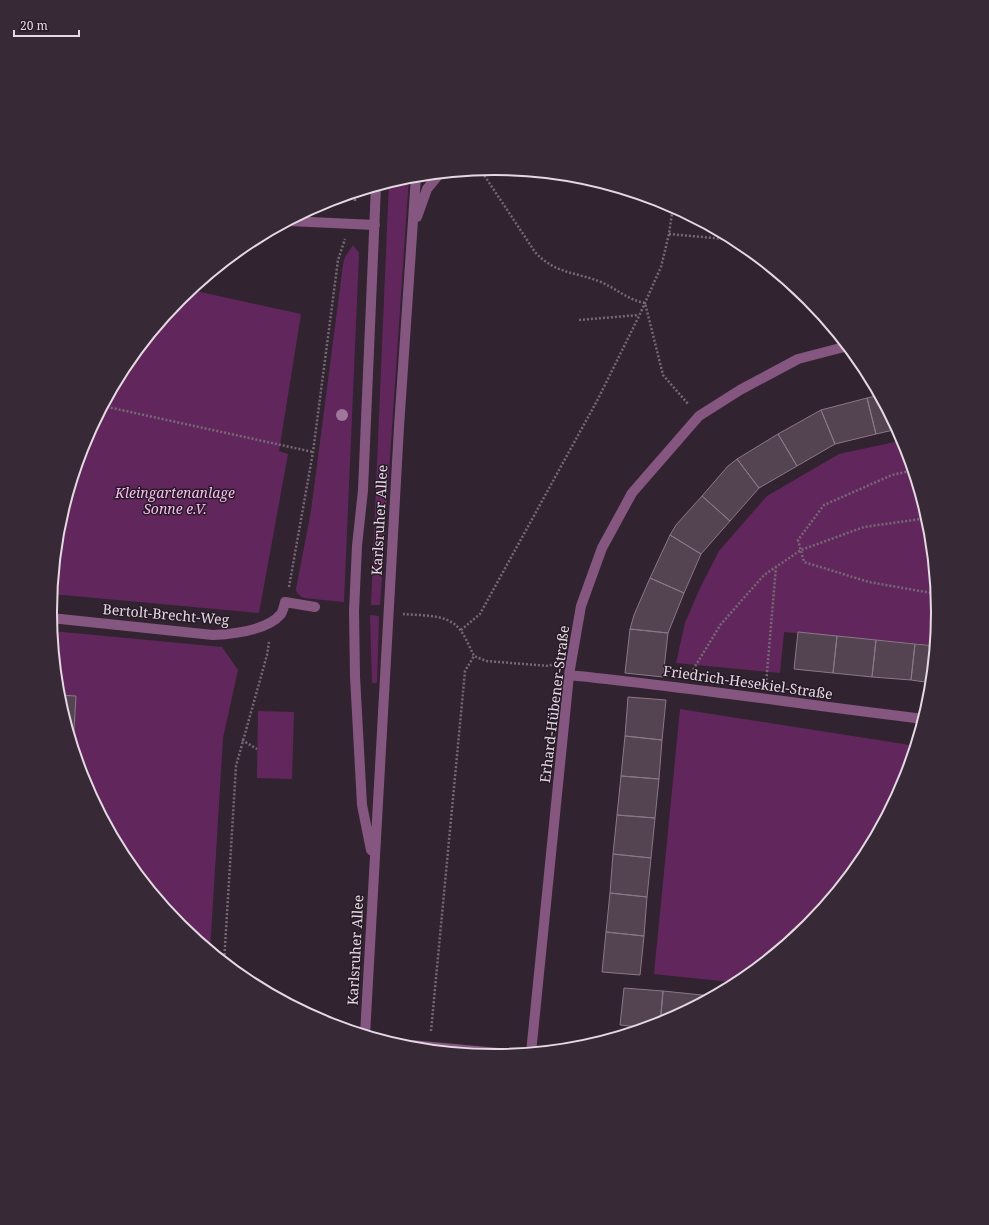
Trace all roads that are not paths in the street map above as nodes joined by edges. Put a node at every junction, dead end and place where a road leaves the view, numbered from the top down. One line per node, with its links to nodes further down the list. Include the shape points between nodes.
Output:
1 (435, 179): 6 (street, via 427,189)
2 (416, 182): 6 (street, Karlsruher Allee)
3 (376, 192): 5 (street, Karlsruher Allee)
4 (298, 221): 5 (street)
5 (375, 225): 12 (street, Karlsruher Allee, via 363,490 354,611 362,805)
6 (412, 228): 12 (street, Karlsruher Allee)
7 (843, 347): 10 (street, Erhard-Hübener-Straße, via 798,359 740,390 699,416 632,494 602,548 580,606)
8 (315, 607): 9 (street, Bertolt-Brecht-Weg, via 285,602 281,614 272,621 235,634 213,635)
9 (57, 619)
10 (568, 675): 11 (street, Friedrich-Hesekiel-Straße, via 684,687 765,700); 14 (street, Erhard-Hübener-Straße)
11 (919, 718)
12 (374, 866): 13 (street, Karlsruher Allee)
13 (365, 1030)
14 (531, 1048)

